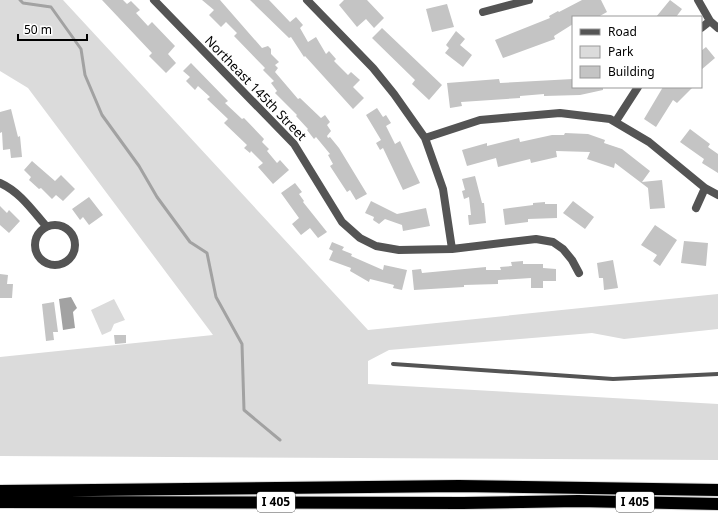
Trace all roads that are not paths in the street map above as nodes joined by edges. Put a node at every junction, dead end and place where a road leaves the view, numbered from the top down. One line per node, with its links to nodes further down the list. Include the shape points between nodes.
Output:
1 (154, 0): 17 (street, Northeast 145th Street, via 294,144 342,222 360,238 376,246 399,250)
2 (307, 0): 11 (street, via 373,68)
3 (529, 0): 5 (street)
4 (698, 0): 6 (street)
5 (483, 12)
6 (710, 21): 7 (street); 8 (street)
7 (702, 27)
8 (718, 28)
9 (637, 88): 10 (street)
10 (616, 121): 11 (street, via 560,114 480,120); 13 (street, via 649,142)
11 (425, 138): 17 (street, via 443,189)
12 (0, 183): 16 (street, via 12,188 21,196)
13 (705, 188): 14 (street); 15 (street)
14 (718, 195)
15 (696, 208)
16 (46, 226): 16 (street, via 38,233 34,242 36,253 41,260 59,265 68,260 74,252 75,241 72,233 64,226)
17 (452, 249): 18 (street, Northeast 145th Street, via 536,239 553,242 563,249)
18 (579, 273)
19 (393, 364): 20 (lane, via 613,379)
20 (718, 374)
21 (428, 487): 22 (highway, I 405); 23 (highway, I 405); 25 (highway, I 405, via 446,496 541,498)
22 (718, 490)
23 (0, 491)
24 (0, 502): 25 (highway, I 405)
25 (551, 502): 26 (highway, I 405)
26 (718, 504)

